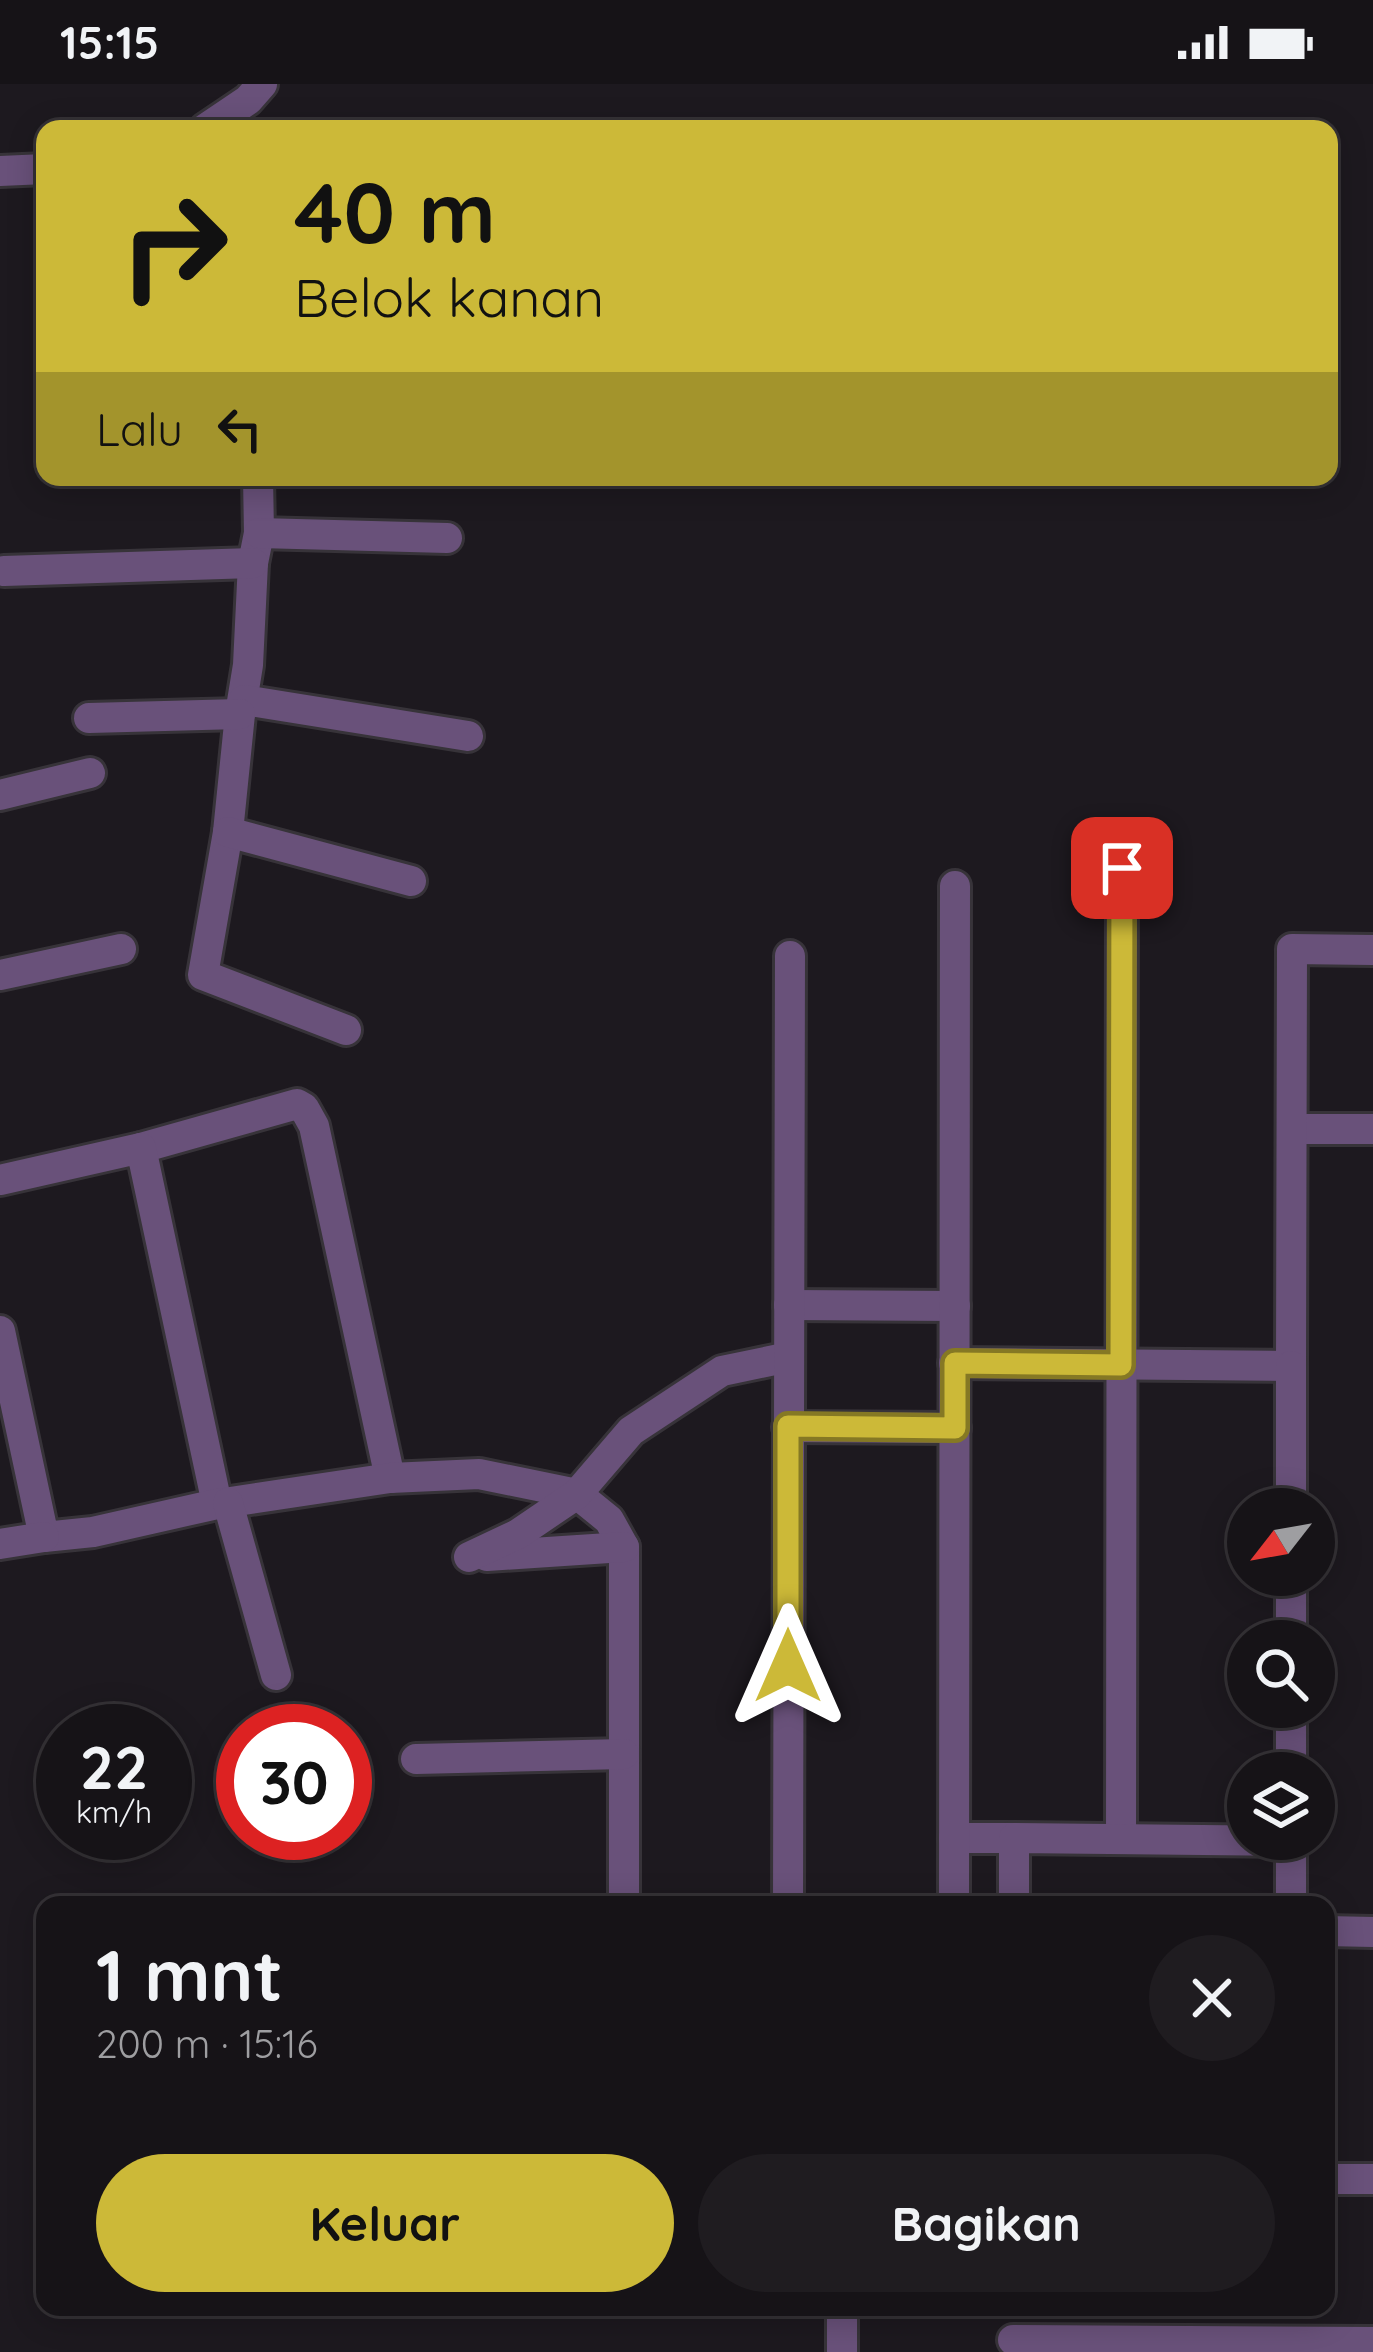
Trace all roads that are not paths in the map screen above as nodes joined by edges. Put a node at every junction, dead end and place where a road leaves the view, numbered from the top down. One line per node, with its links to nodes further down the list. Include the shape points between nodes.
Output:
1 (252, 104): 2 (street)
2 (222, 120)
3 (36, 170): 4 (street)
4 (0, 171)
5 (258, 486): 7 (street)
6 (447, 538): 7 (street)
7 (256, 548): 8 (street); 9 (street)
8 (4, 571)
9 (242, 707): 10 (street); 11 (street); 14 (street)
10 (88, 718)
11 (468, 736)
12 (90, 773): 13 (street)
13 (0, 795)
14 (228, 832): 16 (street); 22 (street, via 203,975)
15 (1122, 868): 32 (street)
16 (411, 881)
17 (955, 886): 28 (street)
18 (122, 949): 21 (street)
19 (1373, 950): 23 (street, via 1292,949)
20 (790, 956): 27 (street)
21 (0, 975)
22 (346, 1030)
23 (1292, 1129): 24 (street); 33 (street)
24 (1373, 1129)
25 (141, 1148): 26 (street); 36 (street, via 304,1108); 39 (street)
26 (0, 1180)
27 (788, 1305): 28 (street); 30 (street)
28 (955, 1306): 31 (street)
29 (0, 1330): 40 (street)
30 (789, 1357): 34 (street); 38 (street, via 722,1371 631,1431)
31 (955, 1363): 32 (street); 35 (street)
32 (1121, 1365): 33 (street); 48 (street)
33 (1291, 1366): 37 (street)
34 (788, 1426): 35 (street); 52 (street)
35 (955, 1428): 46 (street)
36 (390, 1478): 38 (street, via 479,1474); 39 (street)
37 (1291, 1488)
38 (577, 1494): 42 (street, via 609,1520); 42 (street, via 469,1557)
39 (222, 1504): 40 (street); 43 (street)
40 (44, 1538): 41 (street)
41 (0, 1544)
42 (624, 1547): 44 (street)
43 (276, 1675)
44 (624, 1754): 45 (street); 51 (street)
45 (416, 1759)
46 (954, 1838): 47 (street); 53 (street)
47 (1014, 1838): 48 (street); 54 (street)
48 (1120, 1839): 49 (street)
49 (1227, 1840)
50 (1291, 1860): 55 (street)
51 (624, 1896)
52 (788, 1896)
53 (954, 1896)
54 (1014, 1896)
55 (1291, 1896)
56 (1335, 1931): 57 (street)
57 (1373, 1932)
58 (1335, 2179): 59 (street)
59 (1373, 2179)
60 (842, 2316): 63 (street)
61 (1373, 2342): 62 (street)
62 (1013, 2346)
63 (842, 2352)

